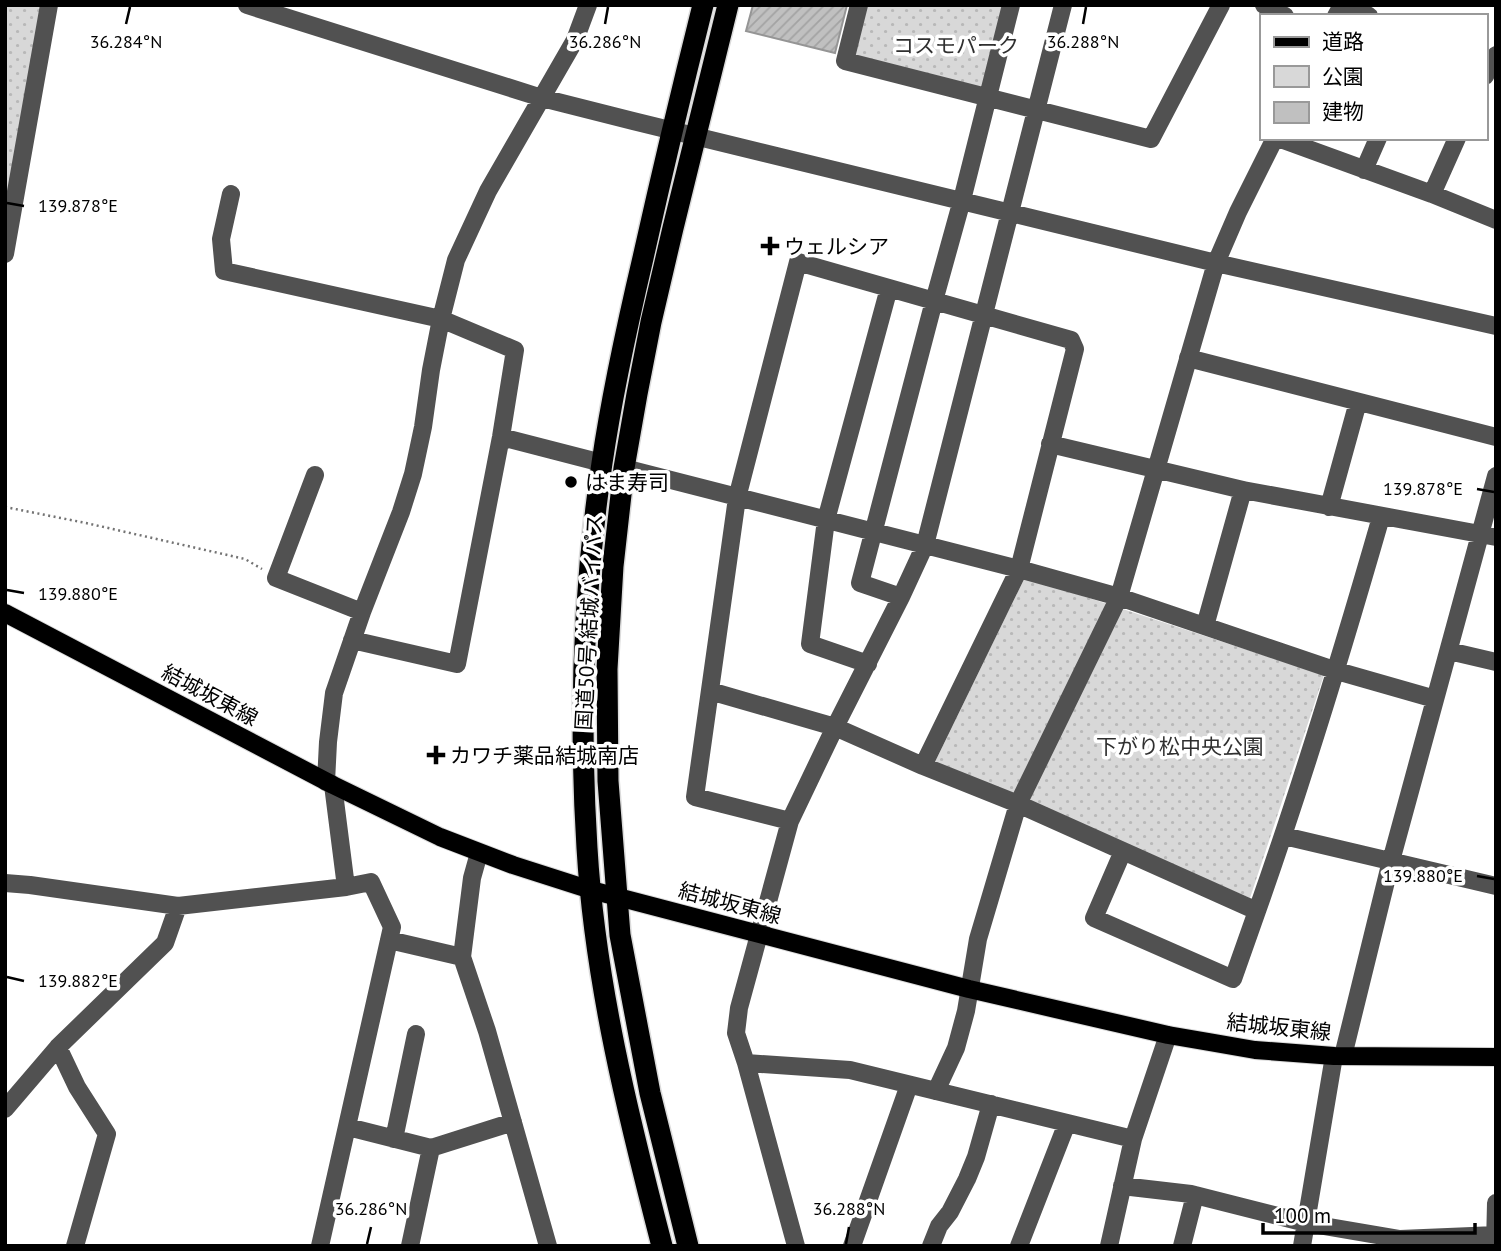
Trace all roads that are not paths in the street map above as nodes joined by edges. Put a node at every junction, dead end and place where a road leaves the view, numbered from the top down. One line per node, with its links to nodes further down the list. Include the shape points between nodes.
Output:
1 (49, 5): 31 (street)
2 (247, 5): 16 (street)
3 (588, 5): 16 (street, via 575,40)
4 (703, 5): 19 (highway, 国道50号 結城バイパス)
5 (728, 5): 20 (highway, 国道50号 結城バイパス)
6 (859, 5): 17 (street, via 845,61)
7 (1011, 5): 17 (street)
8 (1063, 5): 18 (street)
9 (1222, 5): 18 (street, via 1151,139)
10 (1265, 5): 12 (street)
11 (1350, 5): 13 (street)
12 (1281, 14)
13 (1366, 14)
14 (1496, 55): 15 (street)
15 (1487, 72)
16 (542, 98): 19 (street); 36 (street, via 505,158 456,260)
17 (987, 98): 18 (street); 28 (street)
18 (1036, 110): 29 (street)
19 (671, 131): 20 (street); 43 (highway, 国道50号 結城バイパス)
20 (695, 137): 28 (street); 44 (highway, 国道50号 結城バイパス, via 651,322)
21 (1275, 140): 32 (street)
22 (1282, 140): 25 (street)
23 (1377, 140): 25 (street)
24 (1456, 140): 27 (street)
25 (1364, 170): 27 (street)
26 (231, 194): 36 (street, via 221,239 224,271)
27 (1432, 194): 30 (street)
28 (962, 200): 29 (street); 34 (street)
29 (1009, 212): 32 (street); 35 (street)
30 (1496, 220)
31 (5, 254)
32 (1216, 263): 37 (street); 38 (street)
33 (889, 288): 34 (street); 49 (street, via 798,262); 52 (street)
34 (933, 301): 35 (street); 53 (street)
35 (982, 315): 42 (street, via 1071,340 1075,349); 55 (street)
36 (441, 319): 40 (street, via 515,350); 59 (street, via 412,474)
37 (1496, 326)
38 (1188, 358): 39 (street); 45 (street)
39 (1358, 402): 41 (street); 50 (street)
40 (501, 437): 43 (street); 62 (street, via 457,664)
41 (1496, 437)
42 (1050, 444): 45 (street); 56 (street)
43 (602, 463): 81 (highway, 国道50号 結城バイパス, via 584,668 584,789)
44 (624, 468): 49 (street); 82 (highway, 国道50号 結城バイパス, via 612,566 607,669)
45 (1156, 470): 48 (street); 58 (street)
46 (316, 475): 59 (street, via 276,578)
47 (1496, 476): 54 (street)
48 (1243, 490): 50 (street); 61 (street)
49 (737, 498): 52 (street); 67 (street)
50 (1329, 507): 51 (street)
51 (1381, 517): 54 (street); 66 (street)
52 (826, 520): 53 (street); 65 (street, via 810,643)
53 (874, 532): 55 (street); 57 (street, via 860,583)
54 (1489, 535): 63 (street)
55 (925, 545): 56 (street); 57 (street)
56 (1018, 569): 58 (street); 70 (street)
57 (901, 597): 65 (street)
58 (1119, 597): 61 (street); 72 (street)
59 (362, 612): 62 (street)
60 (5, 613): 71 (main road, 結城坂東線)
61 (1205, 626): 66 (street)
62 (352, 640): 71 (street, via 334,693 328,742)
63 (1449, 651): 64 (street); 68 (street)
64 (1496, 662)
65 (868, 664): 69 (street)
66 (1336, 671): 68 (street); 74 (street)
67 (710, 691): 69 (street); 73 (street, via 695,797)
68 (1435, 699): 77 (street)
69 (835, 727): 70 (street); 73 (street)
70 (923, 766): 72 (street)
71 (330, 783): 76 (main road, 結城坂東線); 80 (street)
72 (1017, 804): 75 (street); 88 (street, via 978,939)
73 (790, 821): 85 (street)
74 (1284, 836): 77 (street); 84 (street)
75 (1123, 851): 84 (street); 84 (street, via 1094,918 1233,979)
76 (479, 853): 81 (main road, 結城坂東線); 87 (street)
77 (1391, 861): 79 (street); 92 (street)
78 (5, 884): 83 (street)
79 (1496, 886)
80 (346, 887): 83 (street); 86 (street, via 371,882 392,927)
81 (591, 890): 82 (main road, 結城坂東線); 115 (highway, 国道50号 結城バイパス, via 608,1012)
82 (616, 897): 85 (main road, 結城坂東線); 116 (highway, 国道50号 結城バイパス, via 650,1093)
83 (178, 906): 91 (street, via 165,943)
84 (1257, 911)
85 (760, 934): 88 (main road, 結城坂東線); 94 (street, via 736,1032)
86 (389, 940): 87 (street); 101 (street)
87 (463, 957): 99 (street)
88 (969, 989): 90 (main road, 結城坂東線); 96 (street, via 956,1048)
89 (416, 1034): 102 (street)
90 (1168, 1035): 92 (main road, 結城坂東線, via 1255,1050); 103 (street)
91 (58, 1048): 98 (street); 111 (street, via 76,1087 107,1134)
92 (1339, 1056): 93 (main road, 結城坂東線); 108 (street)
93 (1496, 1057)
94 (746, 1063): 95 (street, via 850,1070); 117 (street)
95 (909, 1085): 96 (street); 118 (street)
96 (936, 1091): 97 (street)
97 (990, 1104): 100 (street); 119 (street, via 967,1179)
98 (5, 1109)
99 (513, 1122): 104 (street); 114 (street)
100 (1067, 1123): 103 (street); 120 (street)
101 (348, 1127): 102 (street); 112 (street)
102 (394, 1139): 104 (street)
103 (1133, 1139): 105 (street)
104 (430, 1148): 113 (street)
105 (1122, 1186): 106 (street); 121 (street)
106 (1195, 1195): 108 (street); 122 (street)
107 (1496, 1203): 109 (street)
108 (1306, 1223): 110 (street); 123 (street)
109 (1496, 1235): 110 (street); 124 (street)
110 (1399, 1242)
111 (75, 1246)
112 (320, 1246)
113 (410, 1246)
114 (548, 1246)
115 (662, 1246)
116 (688, 1246)
117 (796, 1246)
118 (852, 1246)
119 (931, 1246)
120 (1019, 1246)
121 (1109, 1246)
122 (1182, 1246)
123 (1302, 1246)
124 (1495, 1246)

